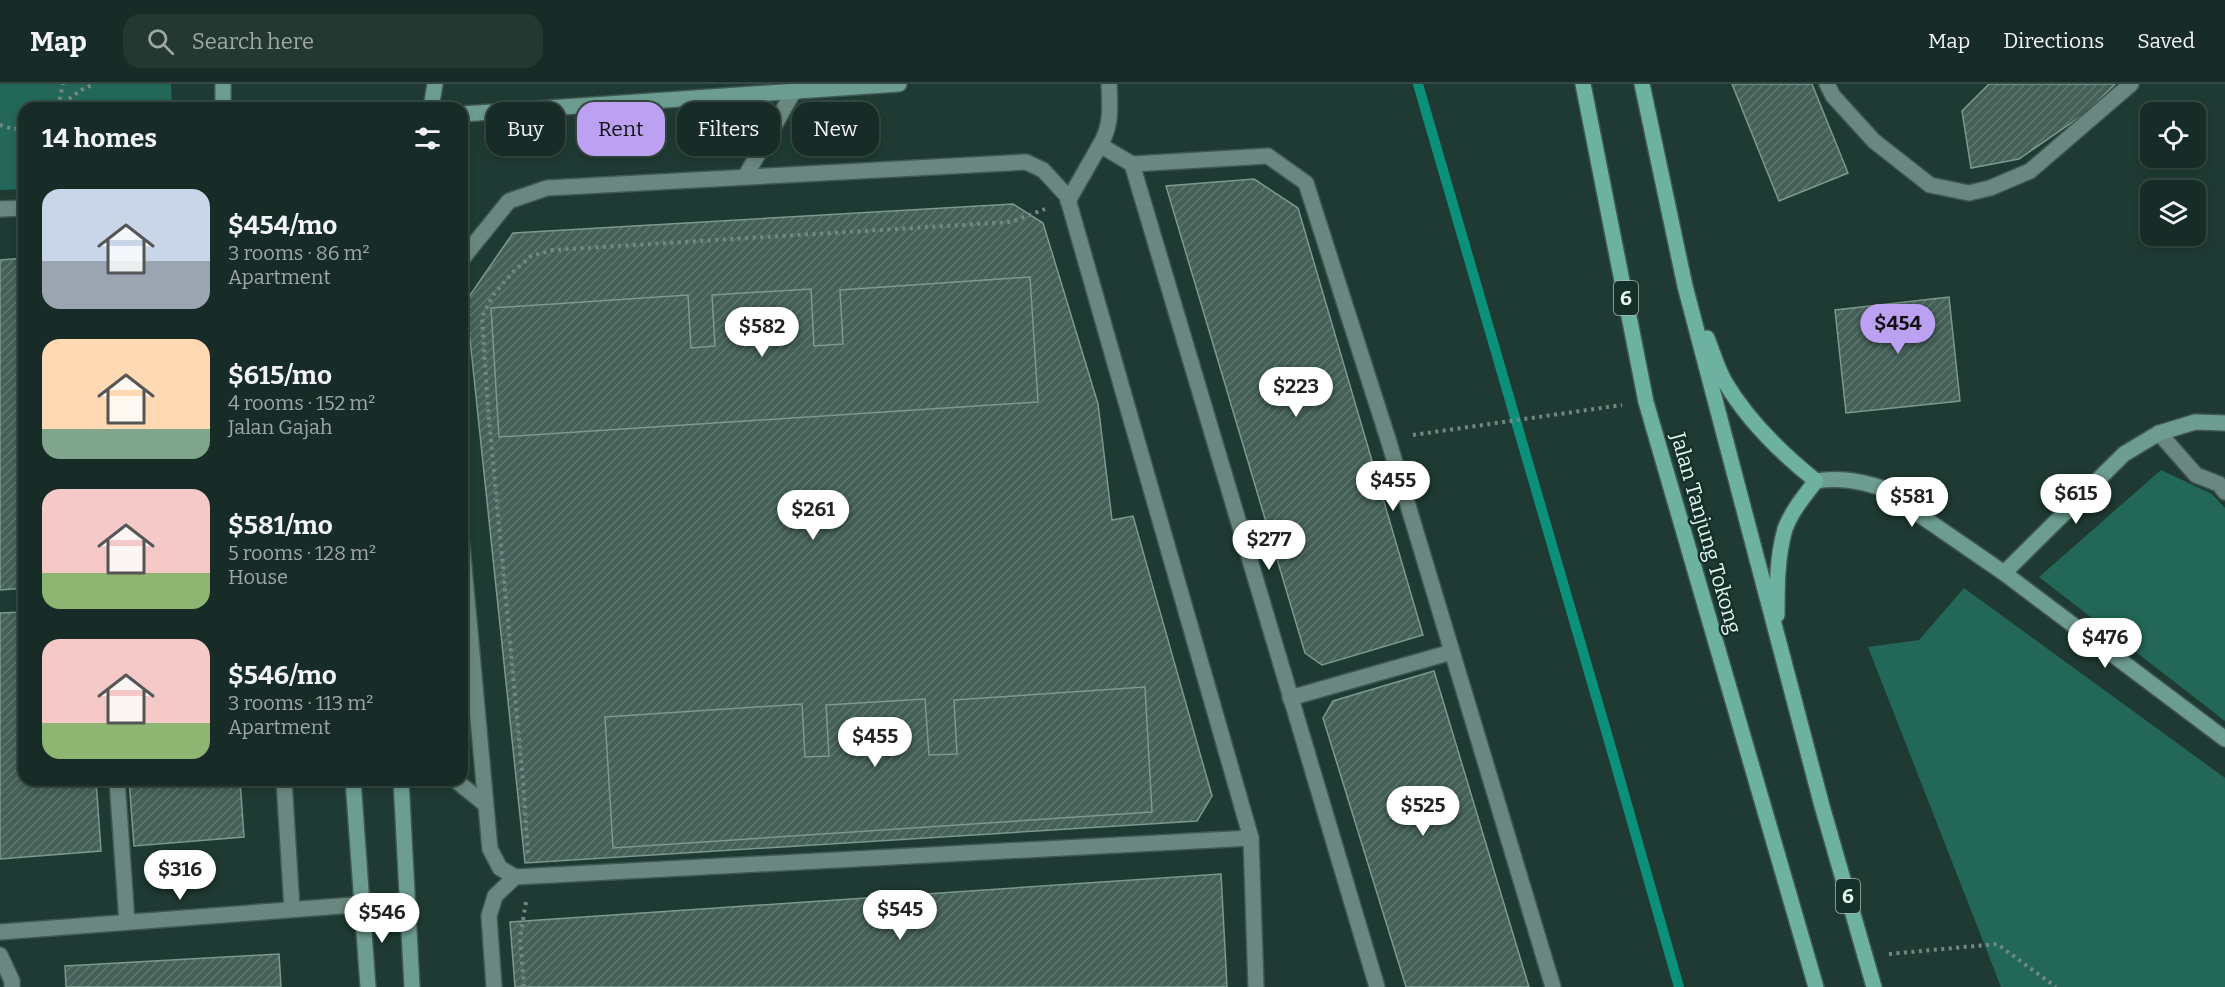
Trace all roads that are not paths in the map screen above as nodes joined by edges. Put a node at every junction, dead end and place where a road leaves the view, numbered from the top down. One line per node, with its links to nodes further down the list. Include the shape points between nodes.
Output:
1 (223, 84): 10 (street)
2 (435, 84): 11 (street)
3 (900, 84): 9 (street)
4 (1109, 84): 13 (street, via 1110,121)
5 (1583, 84): 52 (main road, Jalan Tanjung Tokong / 6, via 1646,402)
6 (1642, 84): 20 (main road, Jalan Tanjung Tokong / 6)
7 (1827, 84): 8 (street, via 1833,96 1874,141 1930,185 1969,194 2030,171)
8 (2131, 84)
9 (794, 91): 12 (street); 15 (street)
10 (224, 102)
11 (432, 102)
12 (468, 114)
13 (1100, 145): 14 (street); 16 (street)
14 (1132, 164): 28 (street, via 1268,156 1306,183); 29 (street)
15 (745, 177): 16 (street, via 1026,162 1043,170); 19 (street, via 547,188 509,201)
16 (1068, 201): 37 (street)
17 (18, 208): 18 (street)
18 (0, 209)
19 (468, 252)
20 (1685, 286): 23 (main road, via 1739,405); 27 (main road, Jalan Tanjung Tokong / 6)
21 (2225, 423): 22 (street, via 2195,422)
22 (2159, 433): 24 (street, via 2196,475 2219,484); 25 (street, via 2124,454)
23 (1816, 482): 25 (street, via 1857,481 1879,487); 27 (main road, via 1785,528 1778,567)
24 (2225, 492)
25 (2004, 573): 30 (street)
26 (468, 613): 36 (street)
27 (1776, 632): 53 (main road, Jalan Tanjung Tokong / 6)
28 (1452, 652): 29 (street); 51 (street)
29 (1290, 698): 50 (street)
30 (2225, 739)
31 (117, 786): 42 (street)
32 (284, 786): 41 (street)
33 (353, 786): 40 (street)
34 (401, 786): 39 (street)
35 (463, 786): 36 (street)
36 (485, 804): 38 (street, via 490,849 500,868)
37 (1251, 838): 38 (street); 49 (street)
38 (523, 877): 48 (street, via 495,896 489,916)
39 (406, 901): 40 (street); 47 (street)
40 (363, 903): 41 (street); 46 (street)
41 (292, 909): 42 (street)
42 (127, 922): 43 (street)
43 (0, 932)
44 (0, 955): 45 (street)
45 (12, 987)
46 (368, 987)
47 (412, 987)
48 (494, 987)
49 (1256, 987)
50 (1377, 987)
51 (1553, 987)
52 (1816, 987)
53 (1874, 987)

